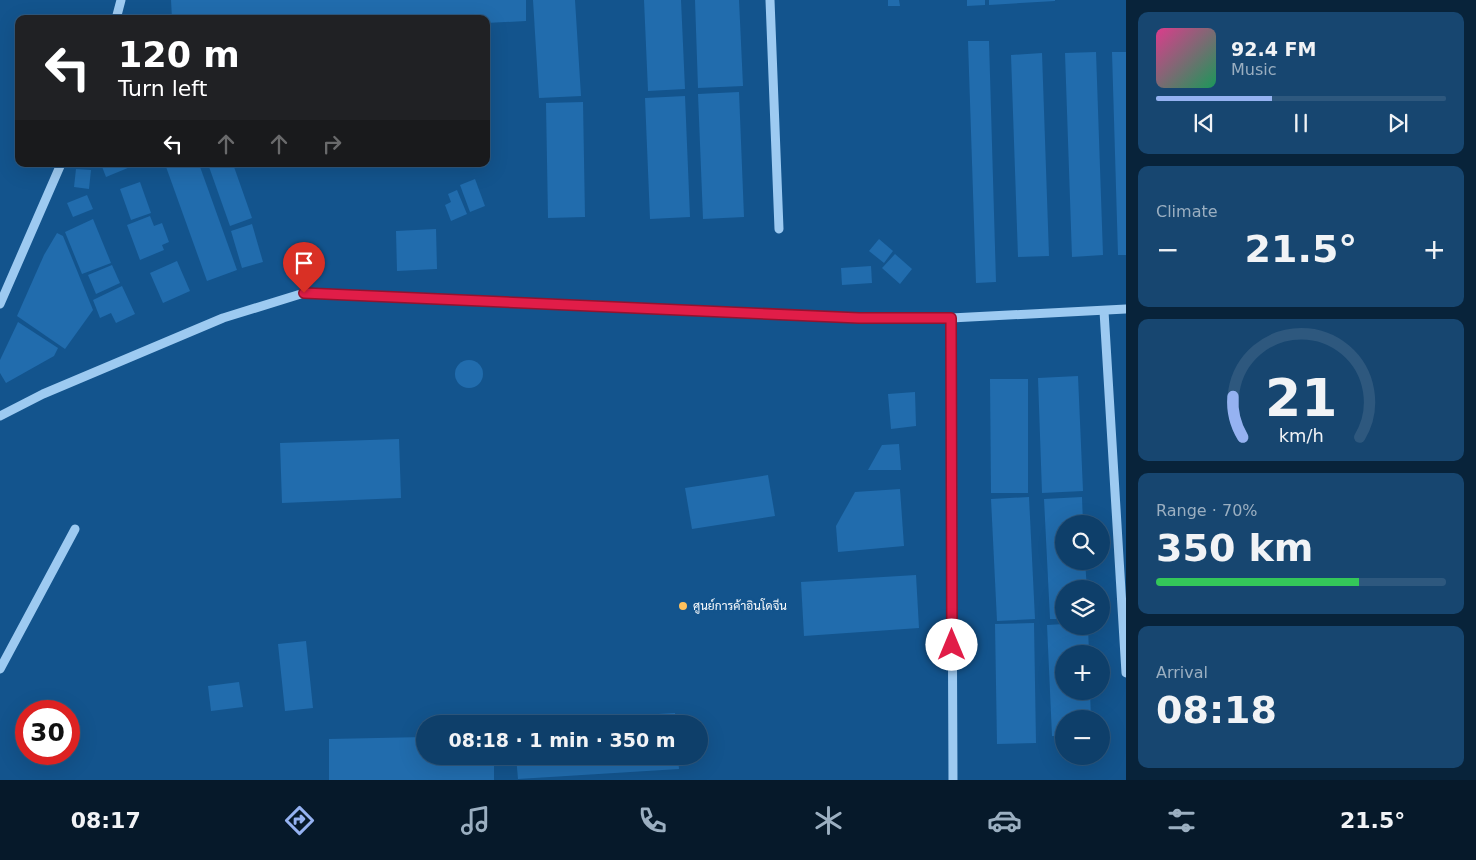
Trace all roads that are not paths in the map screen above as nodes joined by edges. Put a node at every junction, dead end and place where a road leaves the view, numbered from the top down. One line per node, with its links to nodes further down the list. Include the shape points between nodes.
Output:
1 (121, 0): 3 (street)
2 (770, 0): 5 (street)
3 (117, 15)
4 (60, 167): 6 (street)
5 (779, 229)
6 (0, 304)
7 (1126, 309): 8 (street)
8 (1104, 310): 9 (street); 13 (street)
9 (951, 318): 10 (street, via 859,318 304,293 223,318 43,394); 14 (street)
10 (0, 416)
11 (75, 529): 12 (street)
12 (0, 669)
13 (1126, 673)
14 (953, 780)

